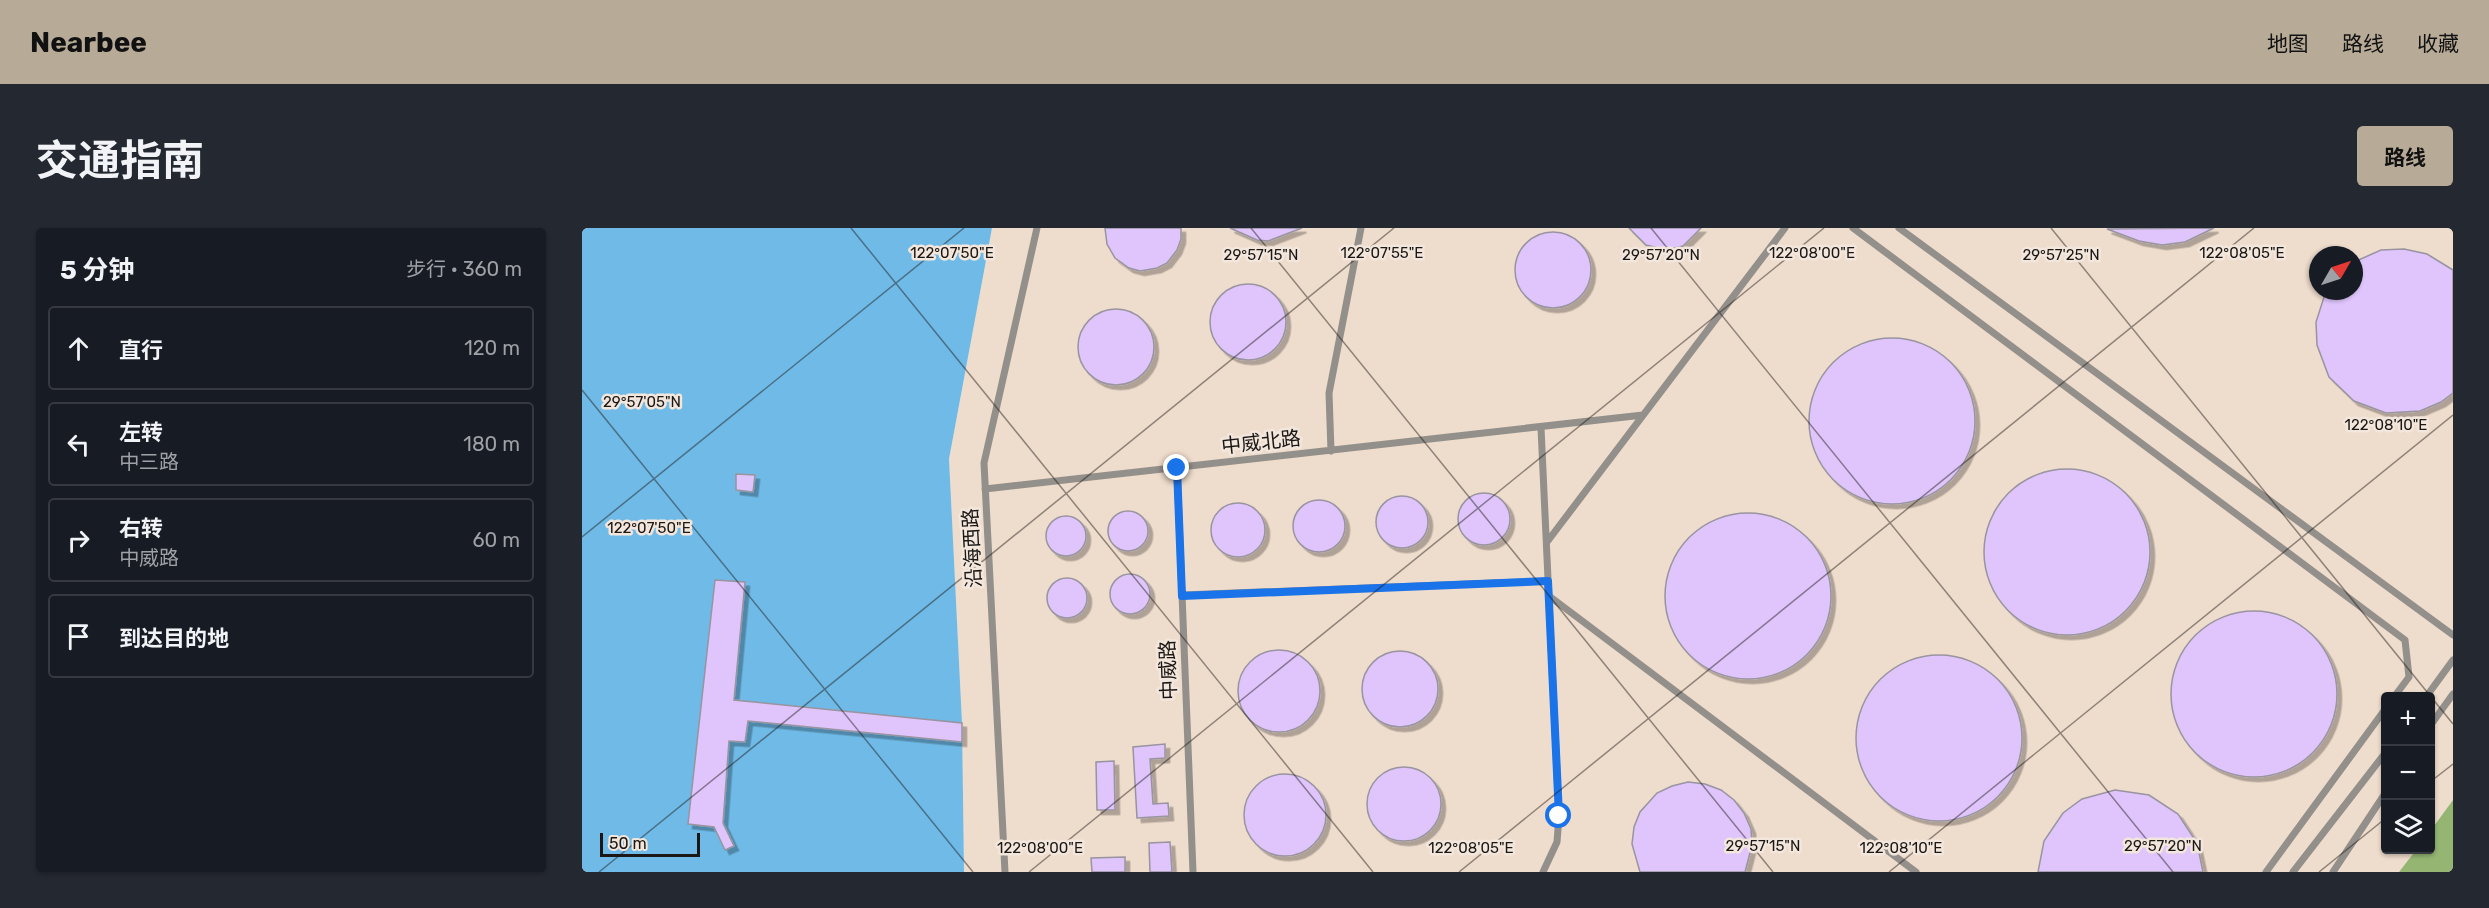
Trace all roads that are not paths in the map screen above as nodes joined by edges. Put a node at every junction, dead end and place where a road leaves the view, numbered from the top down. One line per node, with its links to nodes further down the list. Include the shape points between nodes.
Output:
1 (1037, 228): 10 (lane, 沿海西路, via 984,463)
2 (1361, 228): 8 (lane, via 1329,393)
3 (1785, 228): 6 (lane)
4 (1853, 228): 17 (lane, via 2404,640 2409,677)
5 (1899, 228): 15 (lane)
6 (1643, 415): 7 (lane, 中威北路); 11 (lane)
7 (1541, 428): 8 (lane, 中威北路); 11 (lane)
8 (1331, 451): 9 (lane, 中威北路)
9 (1177, 468): 10 (lane, 中威北路); 13 (lane, 中威路)
10 (985, 489): 24 (lane, 沿海西路)
11 (1546, 542): 12 (lane)
12 (1548, 581): 13 (lane); 14 (lane)
13 (1182, 596): 25 (lane, 中威路)
14 (1549, 596): 26 (lane, via 1559,816 1557,842); 27 (lane)
15 (2453, 635)
16 (2453, 660): 18 (lane)
17 (2397, 692)
18 (2429, 692)
19 (2453, 694): 21 (lane)
20 (2381, 713): 28 (lane)
21 (2435, 719)
22 (2381, 757): 29 (lane)
23 (2381, 798): 30 (lane)
24 (1005, 872)
25 (1193, 872)
26 (1543, 872)
27 (1916, 872)
28 (2265, 872)
29 (2293, 872)
30 (2333, 872)

